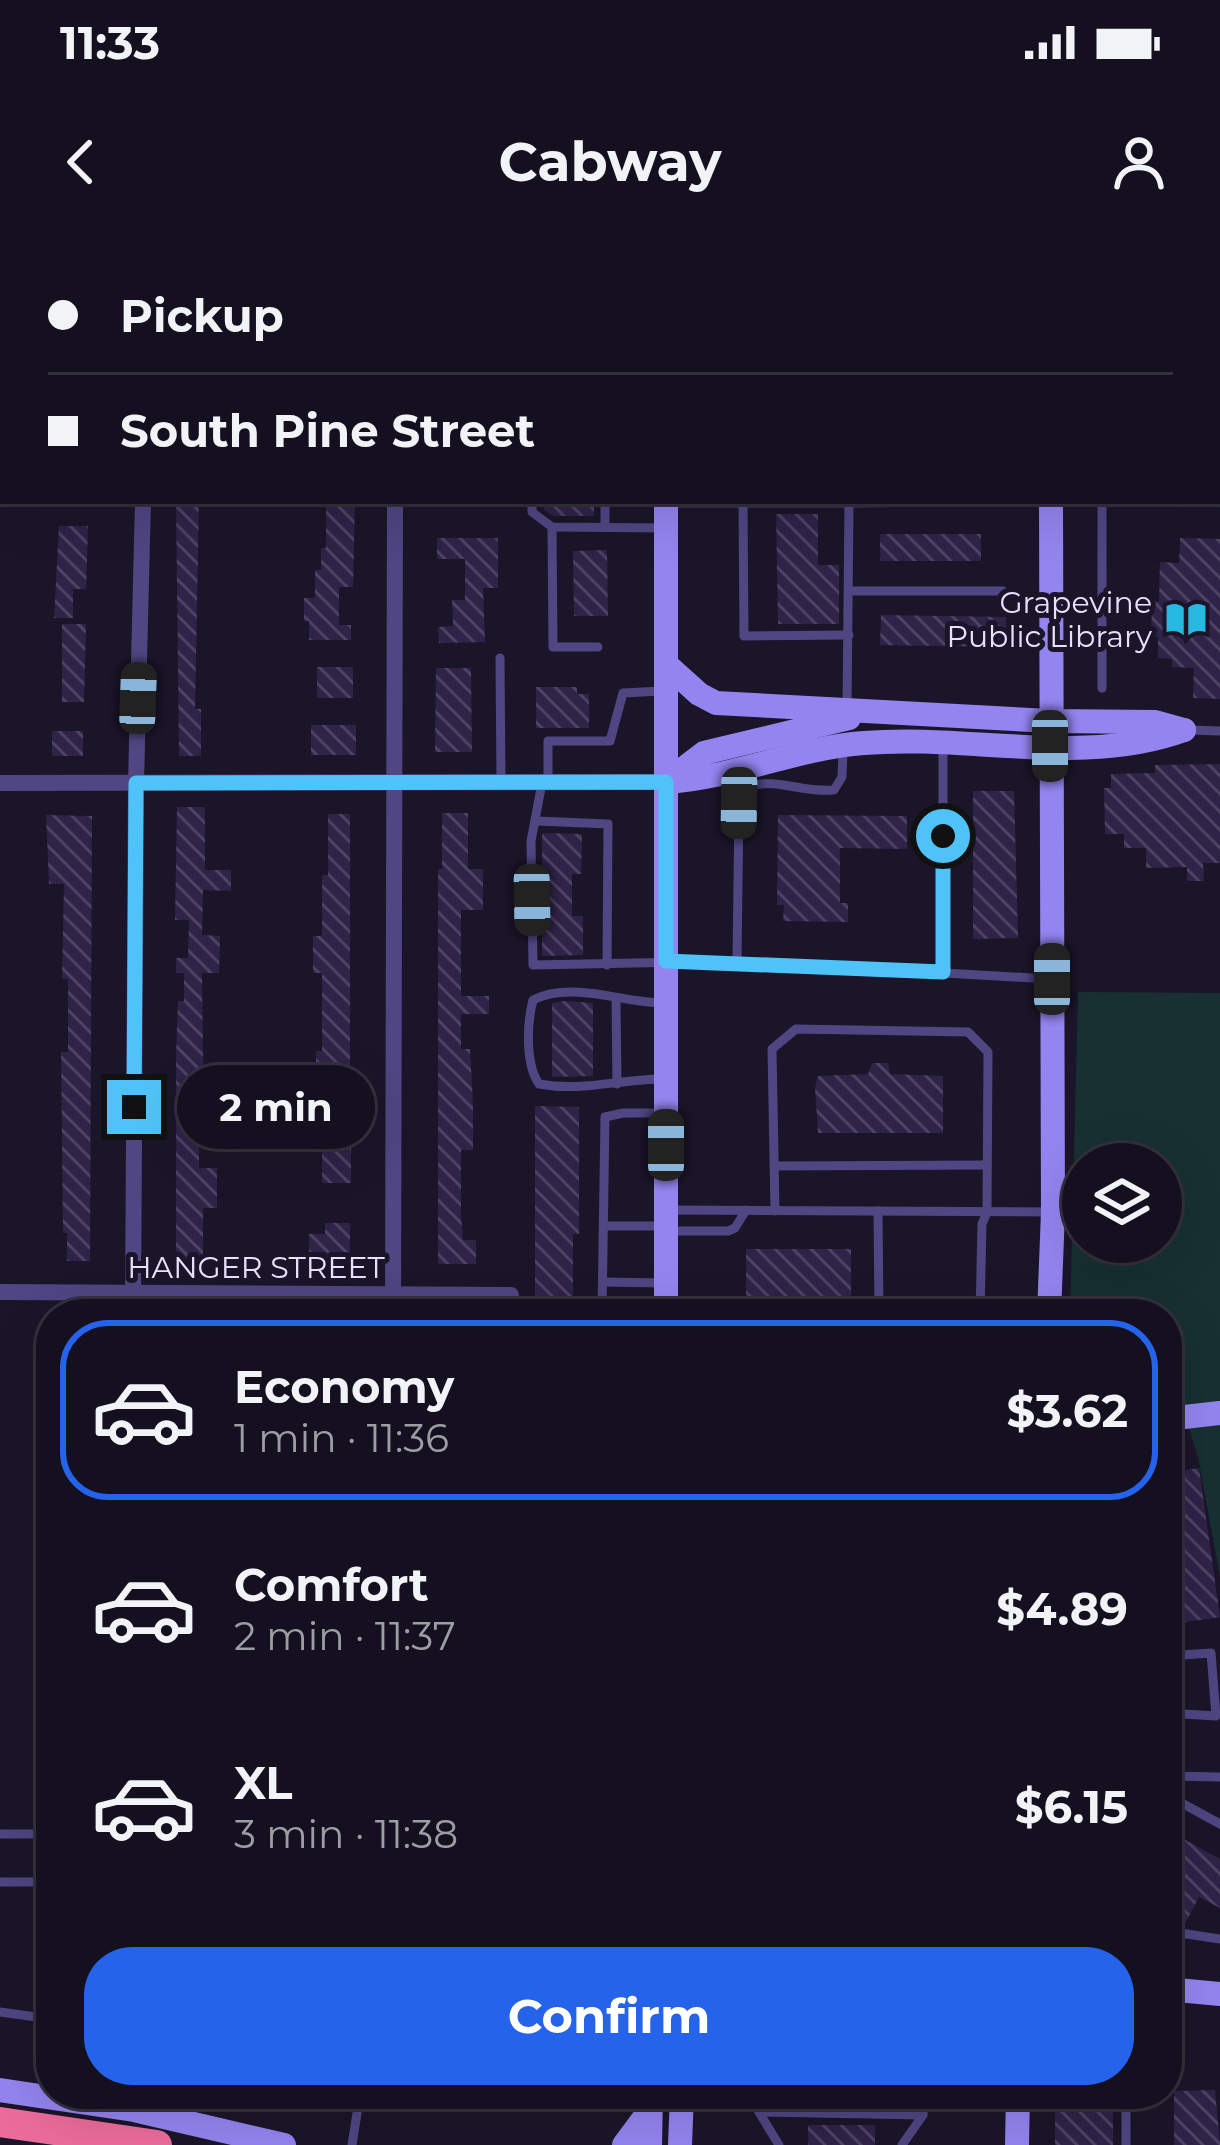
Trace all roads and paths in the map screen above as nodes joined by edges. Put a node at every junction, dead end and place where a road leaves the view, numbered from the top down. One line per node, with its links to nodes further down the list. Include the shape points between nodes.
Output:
1 (143, 504): 32 (street)
2 (395, 504): 27 (street)
3 (532, 504): 11 (lane)
4 (605, 504): 12 (lane)
5 (732, 504): 10 (lane)
6 (743, 504): 15 (lane, via 744,636)
7 (849, 504): 13 (lane)
8 (1049, 504): 24 (street)
9 (1102, 504): 19 (lane)
10 (666, 510): 12 (lane); 18 (street)
11 (552, 527): 12 (lane); 16 (lane, via 553,647)
12 (605, 527)
13 (849, 591): 14 (lane); 15 (lane)
14 (1003, 591)
15 (849, 634): 20 (lane)
16 (598, 647)
17 (500, 658): 28 (lane)
18 (668, 679): 20 (street, via 716,703); 29 (lane, via 623,693 610,741 548,741); 30 (street)
19 (1102, 688)
20 (847, 709): 21 (street)
21 (880, 711): 24 (street); 30 (street, via 704,753)
22 (1184, 730): 23 (lane); 24 (street, via 1155,722)
23 (1220, 731)
24 (1050, 733): 26 (street); 38 (street)
25 (843, 745): 26 (street); 30 (street, via 710,779); 35 (lane, via 834,790 770,780 747,786 739,803)
26 (943, 745): 37 (lane)
27 (394, 782): 28 (street); 32 (street); 57 (street)
28 (501, 782): 29 (street)
29 (545, 782): 30 (street); 33 (lane)
30 (666, 782): 34 (street)
31 (0, 783): 32 (street)
32 (136, 783): 56 (street)
33 (537, 821): 36 (lane, via 608,824); 36 (lane, via 533,965)
34 (666, 961): 35 (lane); 36 (lane); 40 (street)
35 (737, 961): 37 (lane)
36 (608, 965)
37 (943, 972): 38 (lane)
38 (1052, 979): 50 (street)
39 (616, 999): 40 (lane); 42 (lane); 42 (lane, via 547,993 533,1000 529,1015 538,1084)
40 (666, 1003): 41 (street)
41 (666, 1079): 42 (lane); 43 (street)
42 (617, 1084)
43 (666, 1113): 51 (street); 52 (lane, via 605,1117)
44 (987, 1165): 45 (lane); 45 (lane, via 988,1052 968,1032 796,1028 772,1049); 49 (lane)
45 (774, 1166): 47 (lane)
46 (746, 1210): 47 (lane); 51 (lane); 51 (lane, via 728,1231)
47 (775, 1211): 48 (lane)
48 (878, 1211): 49 (lane); 63 (lane)
49 (987, 1212): 50 (lane); 64 (lane)
50 (1053, 1212): 65 (street)
51 (666, 1222): 52 (lane); 54 (street)
52 (604, 1226): 53 (lane)
53 (603, 1282): 54 (lane); 61 (lane)
54 (666, 1283): 62 (street)
55 (0, 1292): 56 (street, HANGER STREET)
56 (134, 1293): 57 (street, HANGER STREET); 59 (street)
57 (393, 1294): 58 (street, HANGER STREET); 60 (street)
58 (511, 1295)
59 (134, 1299)
60 (393, 1299)
61 (602, 1299)
62 (666, 1299)
63 (879, 1299)
64 (980, 1299)
65 (1050, 1299)
66 (1220, 1413): 67 (street)
67 (1182, 1417)
68 (1182, 1655): 69 (lane, via 1210,1653 1216,1716)
69 (1182, 1714)
70 (1182, 1776): 71 (lane)
71 (1220, 1777)
72 (1182, 1803): 73 (lane)
73 (1220, 1824)
74 (0, 1834): 75 (lane)
75 (36, 1834)
76 (0, 1882): 77 (lane)
77 (36, 1882)
78 (1182, 1933): 79 (lane)
79 (1220, 1939)
80 (1182, 1990): 81 (street)
81 (1220, 1994)
82 (0, 2012): 83 (lane)
83 (36, 2017)
84 (0, 2090): 85 (street)
85 (36, 2094)
86 (121, 2109): 97 (street)
87 (360, 2109): 100 (lane)
88 (646, 2109): 101 (street)
89 (651, 2109): 102 (street)
90 (682, 2109): 103 (street)
91 (685, 2109): 104 (street)
92 (923, 2109): 96 (lane)
93 (1018, 2109): 107 (street)
94 (1126, 2109): 108 (lane)
95 (759, 2112): 96 (lane); 105 (lane)
96 (923, 2115): 106 (lane)
97 (163, 2118): 98 (highway); 99 (street)
98 (0, 2122)
99 (284, 2145)
100 (352, 2145)
101 (624, 2145)
102 (650, 2145)
103 (680, 2145)
104 (699, 2145)
105 (779, 2145)
106 (902, 2145)
107 (1017, 2145)
108 (1126, 2145)

